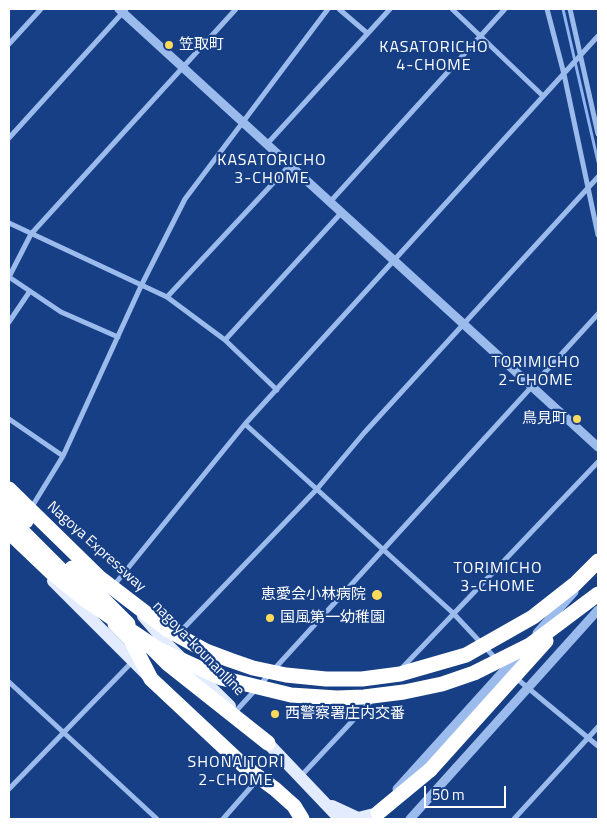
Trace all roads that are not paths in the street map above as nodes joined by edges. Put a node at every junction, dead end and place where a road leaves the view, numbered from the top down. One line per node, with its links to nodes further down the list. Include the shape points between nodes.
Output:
1 (41, 9): 14 (street)
2 (236, 9): 16 (street)
3 (328, 9): 19 (street)
4 (339, 9): 11 (street)
5 (390, 9): 11 (street)
6 (452, 9): 12 (street)
7 (506, 9): 12 (street)
8 (547, 9): 17 (street)
9 (570, 9): 15 (street)
10 (123, 10): 16 (street); 21 (street)
11 (367, 33): 22 (street)
12 (481, 36): 18 (street); 26 (street)
13 (598, 36): 15 (street)
14 (9, 44)
15 (580, 56): 17 (street); 20 (street)
16 (182, 66): 19 (street); 29 (street)
17 (564, 74): 18 (street); 25 (street)
18 (544, 96): 31 (street)
19 (242, 121): 22 (street); 33 (street, via 184,199)
20 (598, 134)
21 (9, 138)
22 (267, 144): 23 (street)
23 (290, 165): 26 (street); 35 (street)
24 (598, 177): 25 (street)
25 (587, 188): 30 (street); 38 (street)
26 (330, 202): 27 (street)
27 (342, 212): 31 (street); 40 (street)
28 (9, 223): 29 (street)
29 (31, 234): 32 (street); 33 (street)
30 (598, 235)
31 (394, 260): 38 (street); 42 (street)
32 (9, 277): 34 (street)
33 (141, 286): 35 (street); 39 (street)
34 (30, 291): 37 (street); 39 (street, via 61,312)
35 (167, 297): 40 (street)
36 (598, 314): 41 (street)
37 (9, 322)
38 (464, 324): 41 (street); 50 (street)
39 (118, 337): 46 (street)
40 (225, 340): 42 (street)
41 (534, 388): 45 (street); 55 (street)
42 (277, 390): 44 (street)
43 (9, 419): 46 (street)
44 (244, 424): 50 (street); 59 (street)
45 (598, 447)
46 (63, 456): 52 (street)
47 (598, 462): 62 (street)
48 (9, 482): 52 (main road, nagoya-kounan line)
49 (9, 489): 56 (highway, Nagoya Expressway, bridge, via 100,578 168,630 206,651 253,668 286,675 362,679 400,674 457,658 490,644 533,617)
50 (317, 489): 55 (street); 63 (street)
51 (9, 505): 57 (highway)
52 (33, 505): 59 (main road, nagoya-kounan line)
53 (9, 518): 57 (highway)
54 (9, 537): 60 (highway, bridge, via 84,599 158,649 221,678 298,696 364,697 404,692 474,673 530,645); 64 (main road)
55 (383, 550): 62 (street); 70 (street)
56 (598, 562): 65 (street)
57 (76, 579): 74 (highway, via 167,663); 84 (highway, via 131,640 151,679 245,767 288,800)
58 (598, 582): 80 (highway, bridge, via 430,770)
59 (115, 584): 63 (main road, nagoya-kounan line)
60 (598, 594)
61 (598, 610): 68 (street)
62 (453, 613): 65 (street); 67 (street)
63 (168, 645): 70 (main road, nagoya-kounan line)
64 (133, 662): 72 (street); 77 (main road)
65 (506, 669): 68 (street); 80 (street, via 384,803)
66 (9, 682): 72 (street)
67 (388, 682)
68 (528, 689): 73 (street); 86 (street)
69 (382, 690): 76 (street)
70 (236, 711): 74 (main road, nagoya-kounan line)
71 (598, 727): 73 (street)
72 (64, 732): 78 (street); 81 (street)
73 (589, 738): 75 (street); 87 (street)
74 (268, 743): 76 (main road, nagoya-kounan line)
75 (598, 746)
76 (300, 776): 79 (main road, nagoya-kounan line)
77 (258, 779): 82 (street); 83 (main road)
78 (9, 789)
79 (323, 801): 80 (main road, via 358,818); 85 (main road, nagoya-kounan line)
80 (376, 816)
81 (157, 819)
82 (223, 819)
83 (298, 819)
84 (302, 819)
85 (340, 819)
86 (410, 819)
87 (514, 819)

